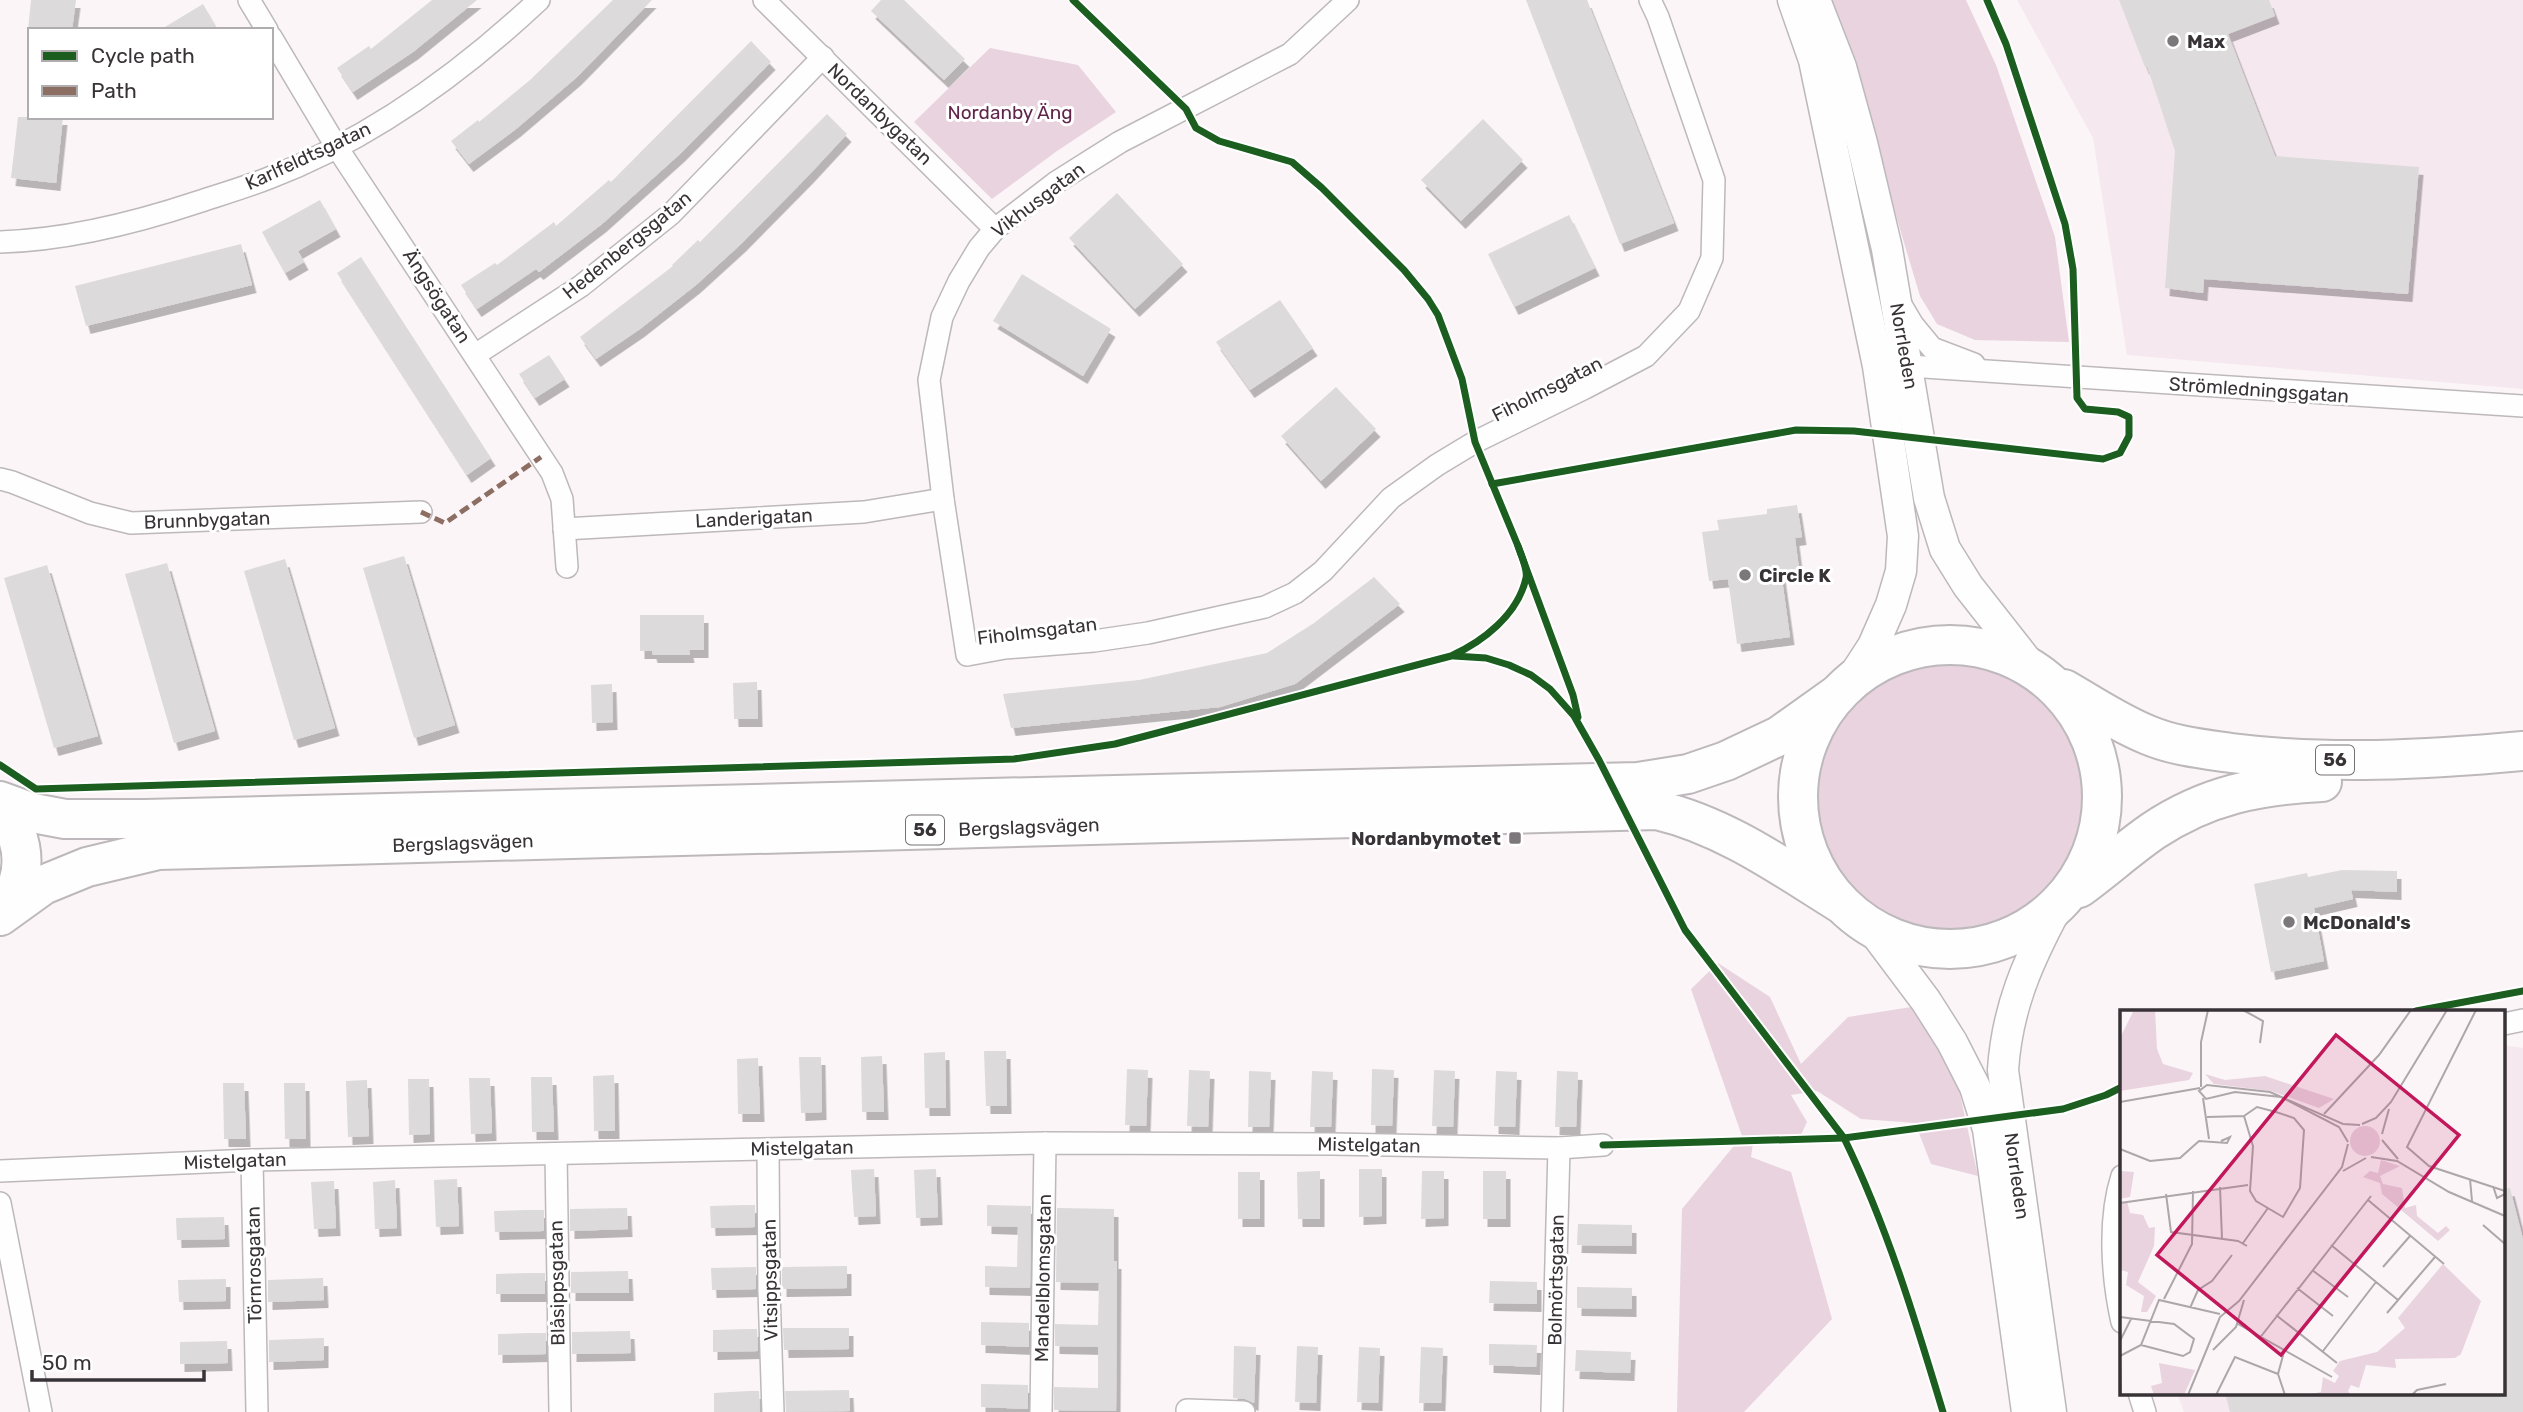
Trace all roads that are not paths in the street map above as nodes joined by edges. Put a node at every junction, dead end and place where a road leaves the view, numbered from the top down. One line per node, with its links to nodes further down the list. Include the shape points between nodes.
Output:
1 (249, 0): 8 (street)
2 (539, 0): 11 (street, Karlfeldtsgatan, via 432,90)
3 (764, 0): 10 (street, Nordanbygatan)
4 (1348, 0): 12 (street, Vikhusgatan, via 1290,54 1121,142 1055,183)
5 (1650, 0): 25 (street, Fiholmsgatan, via 1714,180 1712,258 1689,310 1646,356 1437,465 1391,498 1323,571 1295,593 1265,607 1148,633)
6 (1793, 0): 16 (main road, Norrleden, via 1814,60)
7 (1815, 0): 14 (main road, Norrleden, via 1841,67 1862,143)
8 (266, 28)
9 (273, 40): 11 (street, Ängsögatan)
10 (823, 57): 12 (street, Nordanbygatan); 15 (street, Hedenbergsgatan, via 671,214 580,286)
11 (336, 146): 13 (street, Karlfeldtsgatan, via 270,178 156,216); 15 (street, Ängsögatan)
12 (995, 229): 21 (street, Vikhusgatan, via 959,281 935,346 929,380)
13 (0, 242)
14 (1895, 295): 17 (main road, Norrleden); 18 (street, Strömledningsgatan, via 1932,348)
15 (475, 355): 23 (street, Ängsögatan, via 552,473 562,499)
16 (1878, 366): 17 (main road); 27 (main road, Norrleden, via 1903,536 1901,571 1873,646)
17 (1909, 366): 18 (street, Strömledningsgatan); 26 (main road, Norrleden, via 1929,498 1945,549 1968,586)
18 (1996, 372): 19 (street, Strömledningsgatan)
19 (2523, 406)
20 (0, 479): 22 (street, Brunnbygatan, via 90,513 131,523)
21 (943, 499): 23 (street, Landerigatan, via 864,512); 25 (street, Vikhusgatan)
22 (421, 512)
23 (564, 529): 24 (street, Ängsögatan)
24 (568, 568)
25 (967, 655)
26 (2040, 675): 27 (highway, 56, via 1998,653 1959,645 1919,648 1881,661); 28 (highway, 56, via 2149,736 2199,749 2323,761); 32 (highway, 56, via 2077,713 2087,732 2103,796 2089,860)
27 (1843, 688): 30 (highway, Bergslagsvägen / 56, via 1779,736 1726,761 1688,774 1638,782 145,819 65,819); 33 (highway, 56, via 1815,725 1802,761 1797,799 1802,837 1817,873)
28 (2523, 751)
29 (2523, 769): 32 (highway, 56, via 2277,784 2240,792 2197,807 2154,830)
30 (0, 801)
31 (0, 808): 34 (highway, 56, via 16,830 23,864 17,890)
32 (2061, 902): 35 (highway, 56, via 2025,931 1988,946 1948,950 1909,944); 56 (main road, Norrleden, via 2037,943 2015,998 2005,1035 2003,1070)
33 (1840, 903): 34 (highway, Bergslagsvägen / 56, via 1743,842 1688,817 1657,810 159,850 87,867 43,886); 35 (highway, 56)
34 (0, 916)
35 (1872, 929): 55 (main road, Norrleden, via 1926,1001 1975,1087 1988,1129)
36 (1045, 1143): 38 (street, Mistelgatan); 39 (street, Mistelgatan); 52 (street, Mandelblomsgatan)
37 (1604, 1145): 38 (street, Mistelgatan)
38 (1559, 1148): 54 (street, Bolmörtsgatan)
39 (768, 1149): 40 (street, Mistelgatan); 51 (street, Vitsippsgatan)
40 (556, 1154): 41 (street, Mistelgatan); 50 (street, Blåsippsgatan)
41 (252, 1160): 42 (street, Mistelgatan); 49 (street, Törnrosgatan)
42 (0, 1171)
43 (2120, 1183): 45 (street, via 2113,1236)
44 (0, 1203): 48 (street)
45 (2120, 1313)
46 (2139, 1394): 57 (street)
47 (1187, 1410): 53 (street)
48 (41, 1412)
49 (257, 1412)
50 (560, 1412)
51 (774, 1412)
52 (1041, 1412)
53 (1244, 1412)
54 (1552, 1412)
55 (2027, 1412)
56 (2051, 1412)
57 (2145, 1412)

